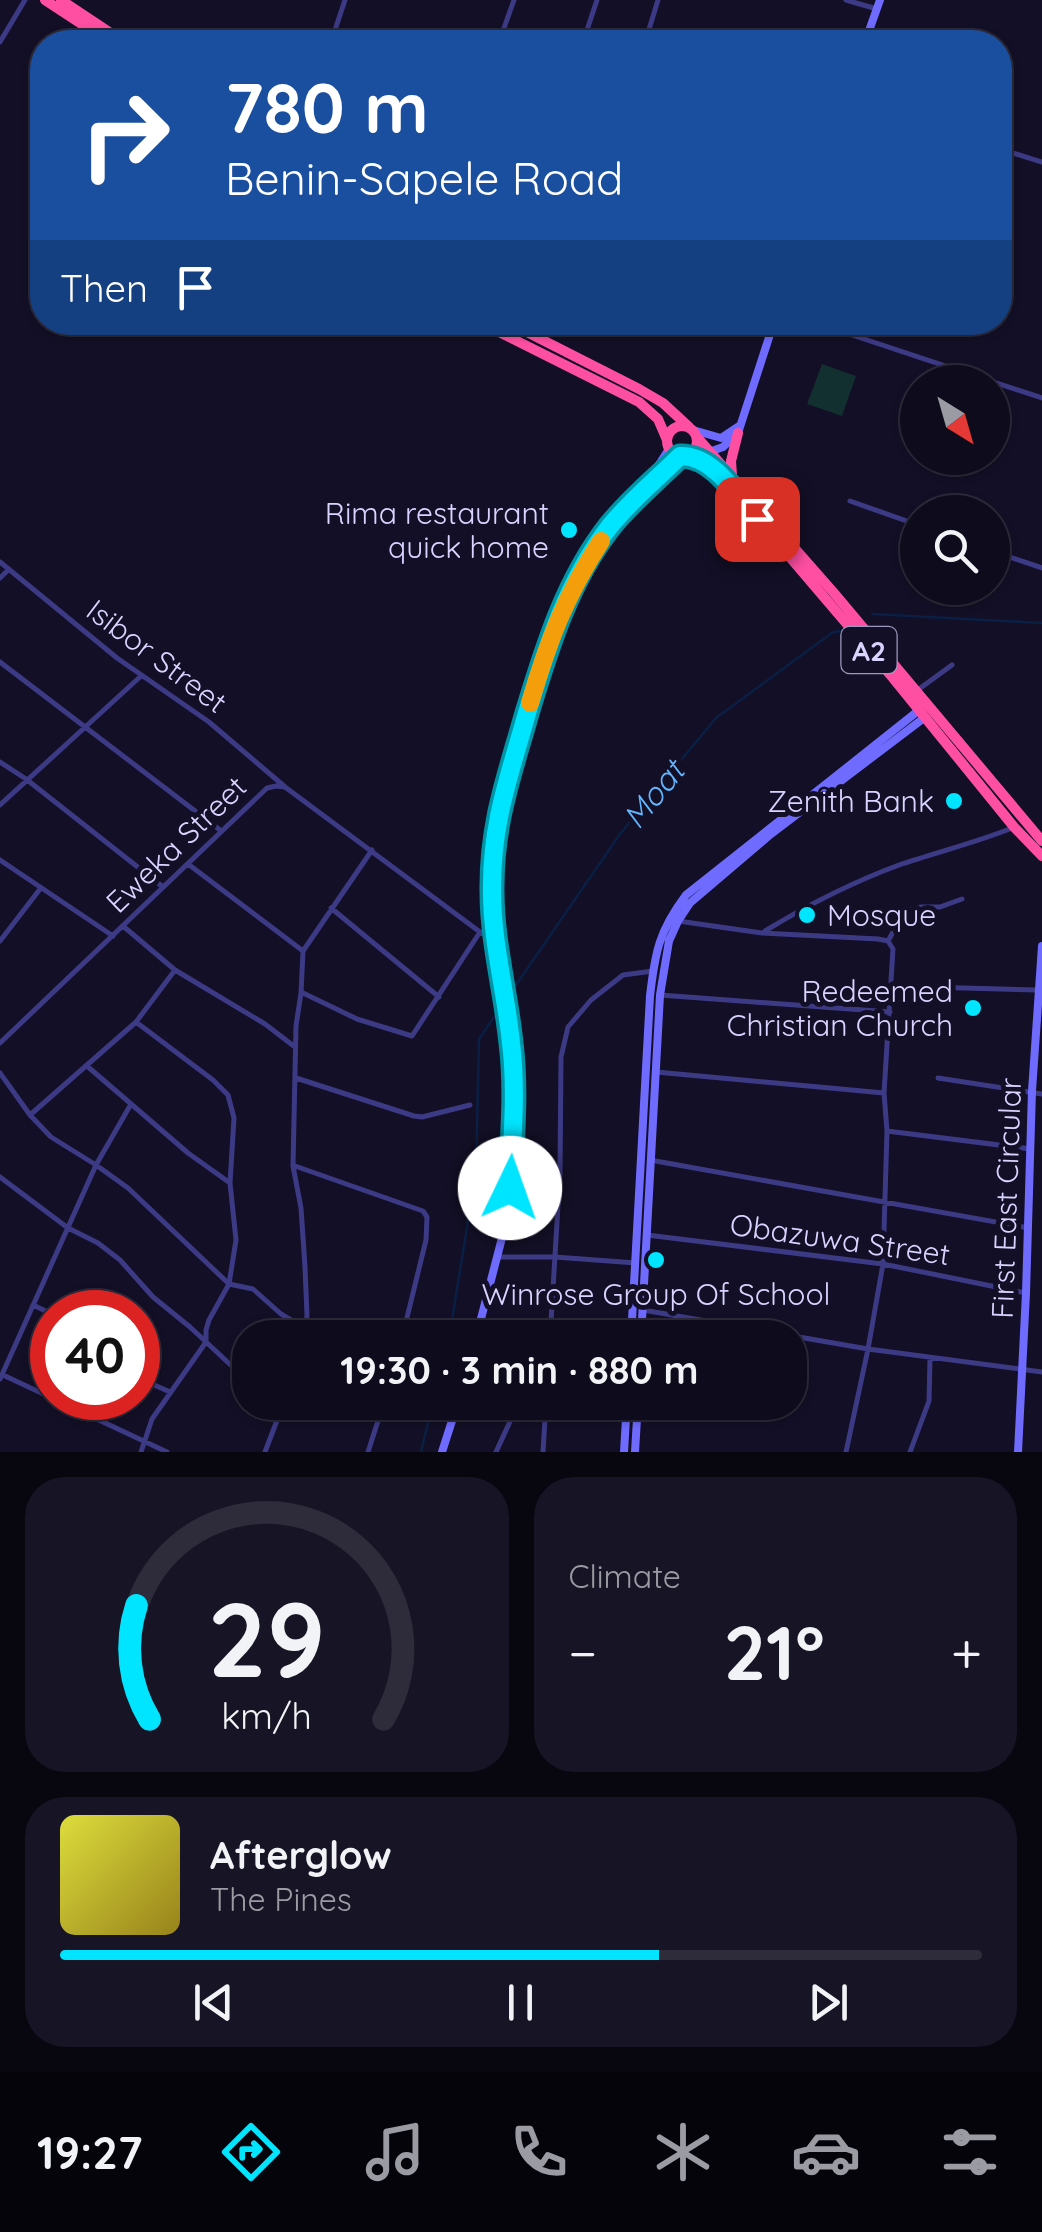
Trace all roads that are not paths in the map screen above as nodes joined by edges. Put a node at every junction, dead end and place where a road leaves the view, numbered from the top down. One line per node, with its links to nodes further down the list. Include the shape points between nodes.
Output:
1 (25, 0): 17 (street)
2 (45, 0): 10 (highway)
3 (61, 0): 11 (highway)
4 (345, 0): 12 (street)
5 (514, 0): 13 (street)
6 (596, 0): 14 (street)
7 (658, 0): 15 (street)
8 (846, 0): 9 (street)
9 (879, 5): 16 (street)
10 (91, 30)
11 (106, 30)
12 (335, 30)
13 (504, 30)
14 (587, 30)
15 (649, 30)
16 (870, 30)
17 (0, 42)
18 (1012, 153): 19 (street)
19 (1042, 162)
20 (505, 335): 27 (highway, A2, via 639,402 658,419)
21 (532, 335): 26 (highway, A2, via 638,388)
22 (770, 335): 25 (street)
23 (852, 335): 24 (street)
24 (1042, 398)
25 (740, 428): 26 (street, via 720,438); 28 (street); 30 (highway)
26 (693, 431): 27 (highway, via 674,428); 28 (highway, A2); 29 (highway, via 696,445)
27 (668, 444): 29 (highway, A2); 31 (street)
28 (712, 452): 29 (street); 30 (highway, A2)
29 (687, 456): 31 (street); 43 (highway, A2, via 718,473)
30 (732, 476): 42 (highway, A2)
31 (646, 486): 66 (street, via 579,575 547,644 499,807 492,859)
32 (850, 501): 33 (street)
33 (900, 518)
34 (1010, 557): 36 (street)
35 (0, 562): 37 (street, Isibor Street)
36 (1042, 568)
37 (9, 569): 38 (street); 41 (street, Isibor Street)
38 (0, 578)
39 (0, 662): 44 (street)
40 (952, 665): 42 (street)
41 (140, 676): 44 (street); 47 (street, Isibor Street, via 210,722)
42 (916, 691): 51 (highway, A2)
43 (921, 714): 49 (highway, A2); 60 (street, via 728,869); 71 (street, via 686,895 660,938)
44 (84, 728): 46 (street); 50 (street)
45 (0, 762): 46 (street)
46 (26, 779): 48 (street); 56 (street)
47 (285, 788): 50 (street, Eweka Street, via 266,788); 52 (street, Eweka Street)
48 (0, 804)
49 (1014, 827): 53 (highway, A2); 63 (street, via 898,866)
50 (220, 830): 55 (street, Eweka Street)
51 (1042, 841)
52 (372, 850): 59 (street); 62 (street, Eweka Street)
53 (1042, 856)
54 (0, 860): 57 (street)
55 (188, 864): 56 (street, Eweka Street); 69 (street)
56 (163, 887): 61 (street, Eweka Street)
57 (40, 889): 64 (street); 65 (street)
58 (962, 899): 67 (street, via 911,910)
59 (331, 908): 69 (street); 76 (street)
60 (678, 921): 63 (street); 75 (street)
61 (124, 926): 64 (street, Eweka Street); 70 (street)
62 (480, 932): 66 (street, Eweka Street); 76 (street)
63 (762, 933): 67 (street)
64 (113, 936): 79 (street, Eweka Street)
65 (0, 940)
66 (496, 940): 104 (street, via 512,1046 513,1110)
67 (888, 942): 72 (street)
68 (1042, 946): 73 (street, First East Circular)
69 (302, 950): 74 (street)
70 (176, 970): 78 (street); 80 (street)
71 (653, 971): 105 (street, via 624,975 568,1027 561,1056); 106 (street)
72 (891, 986): 73 (street); 77 (street)
73 (1040, 990): 87 (street, First East Circular)
74 (302, 993): 76 (street, via 410,1036); 80 (street)
75 (660, 996): 77 (street); 82 (street)
76 (439, 997)
77 (890, 1012): 88 (street)
78 (136, 1022): 81 (street); 99 (street, via 228,1095 234,1118)
79 (0, 1042)
80 (295, 1047): 84 (street)
81 (87, 1066): 90 (street); 92 (street)
82 (656, 1072): 88 (street); 95 (street)
83 (0, 1073): 92 (street)
84 (294, 1078): 91 (street, via 414,1116); 97 (street)
85 (938, 1078): 87 (street)
86 (1042, 1082): 87 (street)
87 (1032, 1091): 89 (street); 94 (street, First East Circular)
88 (884, 1093): 93 (street)
89 (1042, 1094)
90 (131, 1104): 96 (street); 99 (street)
91 (470, 1104)
92 (30, 1116): 96 (street)
93 (887, 1131): 94 (street); 100 (street)
94 (1031, 1150): 102 (street, First East Circular)
95 (650, 1160): 100 (street); 103 (street)
96 (96, 1165): 101 (street); 108 (street)
97 (293, 1166): 114 (street); 115 (street, via 424,1211 426,1240)
98 (0, 1176): 101 (street)
99 (230, 1183): 108 (street, via 236,1240)
100 (884, 1200): 102 (street); 107 (street)
101 (68, 1228): 109 (street); 120 (street, via 120,1260)
102 (1028, 1228): 110 (street, First East Circular)
103 (647, 1235): 106 (street); 107 (street, Obazuwa Street)
104 (499, 1256): 105 (street); 116 (street)
105 (555, 1258): 106 (street); 117 (street)
106 (640, 1264): 111 (street); 118 (street)
107 (883, 1264): 110 (street, Obazuwa Street); 121 (street)
108 (229, 1284): 113 (street, via 254,1289); 120 (street)
109 (41, 1290)
110 (1026, 1293): 124 (street, First East Circular)
111 (643, 1310): 119 (street); 121 (street)
112 (30, 1314): 126 (street)
113 (291, 1320)
114 (307, 1320)
115 (406, 1320)
116 (481, 1320)
117 (551, 1320)
118 (633, 1320)
119 (642, 1320)
120 (206, 1342): 123 (street); 128 (street)
121 (868, 1349): 122 (street); 146 (street)
122 (930, 1358): 124 (street); 147 (street, via 929,1401)
123 (232, 1367)
124 (1021, 1368): 125 (street); 148 (street, First East Circular)
125 (1042, 1372)
126 (1, 1376): 136 (street)
127 (160, 1388): 128 (street)
128 (170, 1392): 136 (street)
129 (278, 1420): 139 (street)
130 (378, 1420): 140 (street)
131 (452, 1420): 141 (street)
132 (511, 1420): 142 (street)
133 (545, 1420): 143 (street)
134 (626, 1420): 144 (street)
135 (637, 1420): 145 (street)
136 (145, 1442): 137 (street); 138 (street)
137 (141, 1452)
138 (167, 1452)
139 (266, 1452)
140 (368, 1452)
141 (442, 1452)
142 (496, 1452)
143 (543, 1452)
144 (624, 1452)
145 (635, 1452)
146 (846, 1452)
147 (910, 1452)
148 (1018, 1452)

